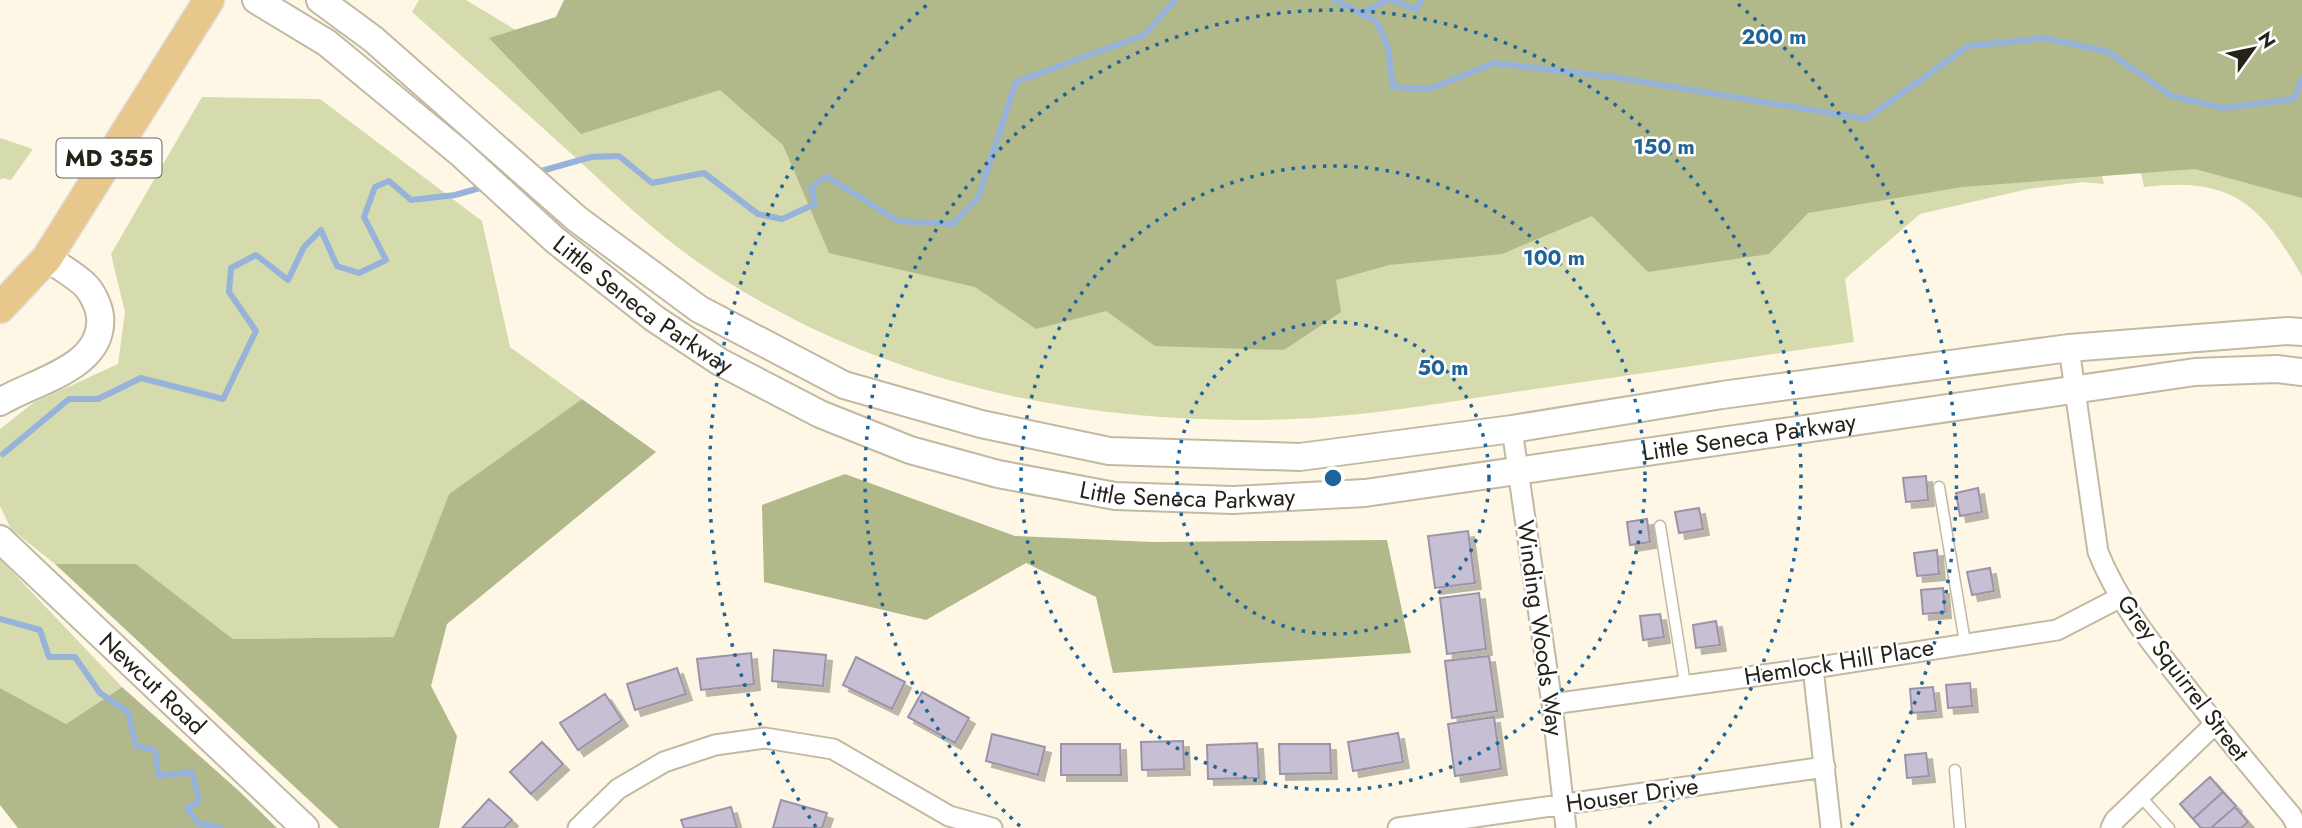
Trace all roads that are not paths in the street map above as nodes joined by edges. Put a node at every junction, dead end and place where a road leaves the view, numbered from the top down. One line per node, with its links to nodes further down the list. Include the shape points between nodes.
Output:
1 (209, 0): 4 (main road, MD 355)
2 (256, 0): 12 (main road, Little Seneca Parkway, via 327,43 460,153 555,240 655,319 720,362 820,414 910,450 998,474 1115,496 1233,500 1365,493)
3 (320, 0): 11 (main road, Little Seneca Parkway, via 373,39 577,219 699,309 844,385 981,424 1109,451 1300,457)
4 (47, 258): 5 (main road, MD 355); 10 (main road, via 87,287 99,310 101,330 90,351 66,369)
5 (0, 308)
6 (2302, 332): 7 (main road, Little Seneca Parkway)
7 (2069, 348): 9 (street, Grey Squirrel Street); 11 (main road, Little Seneca Parkway)
8 (2302, 372): 9 (main road, Little Seneca Parkway, via 2195,372)
9 (2074, 389): 12 (main road, Little Seneca Parkway); 16 (street, Grey Squirrel Street, via 2098,552)
10 (0, 402)
11 (1512, 429): 12 (street, Winding Woods Way)
12 (1517, 471): 20 (street, Winding Woods Way)
13 (1939, 487): 17 (lane)
14 (1660, 526): 19 (lane)
15 (0, 539): 26 (main road, Newcut Road)
16 (2119, 598): 17 (street, Hemlock Hill Place, via 2057,630); 21 (street, Grey Squirrel Street)
17 (1965, 642): 18 (street, Hemlock Hill Place)
18 (1813, 668): 19 (street, Hemlock Hill Place); 22 (street)
19 (1685, 684): 20 (street, Hemlock Hill Place)
20 (1552, 704): 25 (street, Winding Woods Way)
21 (2215, 724): 24 (street); 35 (street, Grey Squirrel Street)
22 (1825, 767): 25 (street, Houser Drive); 31 (street)
23 (1955, 770): 32 (lane)
24 (2140, 796): 33 (street); 34 (lane)
25 (1563, 806): 29 (street, Houser Drive); 30 (street, Winding Woods Way)
26 (305, 828)
27 (578, 828): 28 (street, via 618,789 664,762 715,745 765,738 832,749 949,816)
28 (992, 828)
29 (1398, 828)
30 (1566, 828)
31 (1831, 828)
32 (1961, 828)
33 (2111, 828)
34 (2169, 828)
35 (2298, 828)

